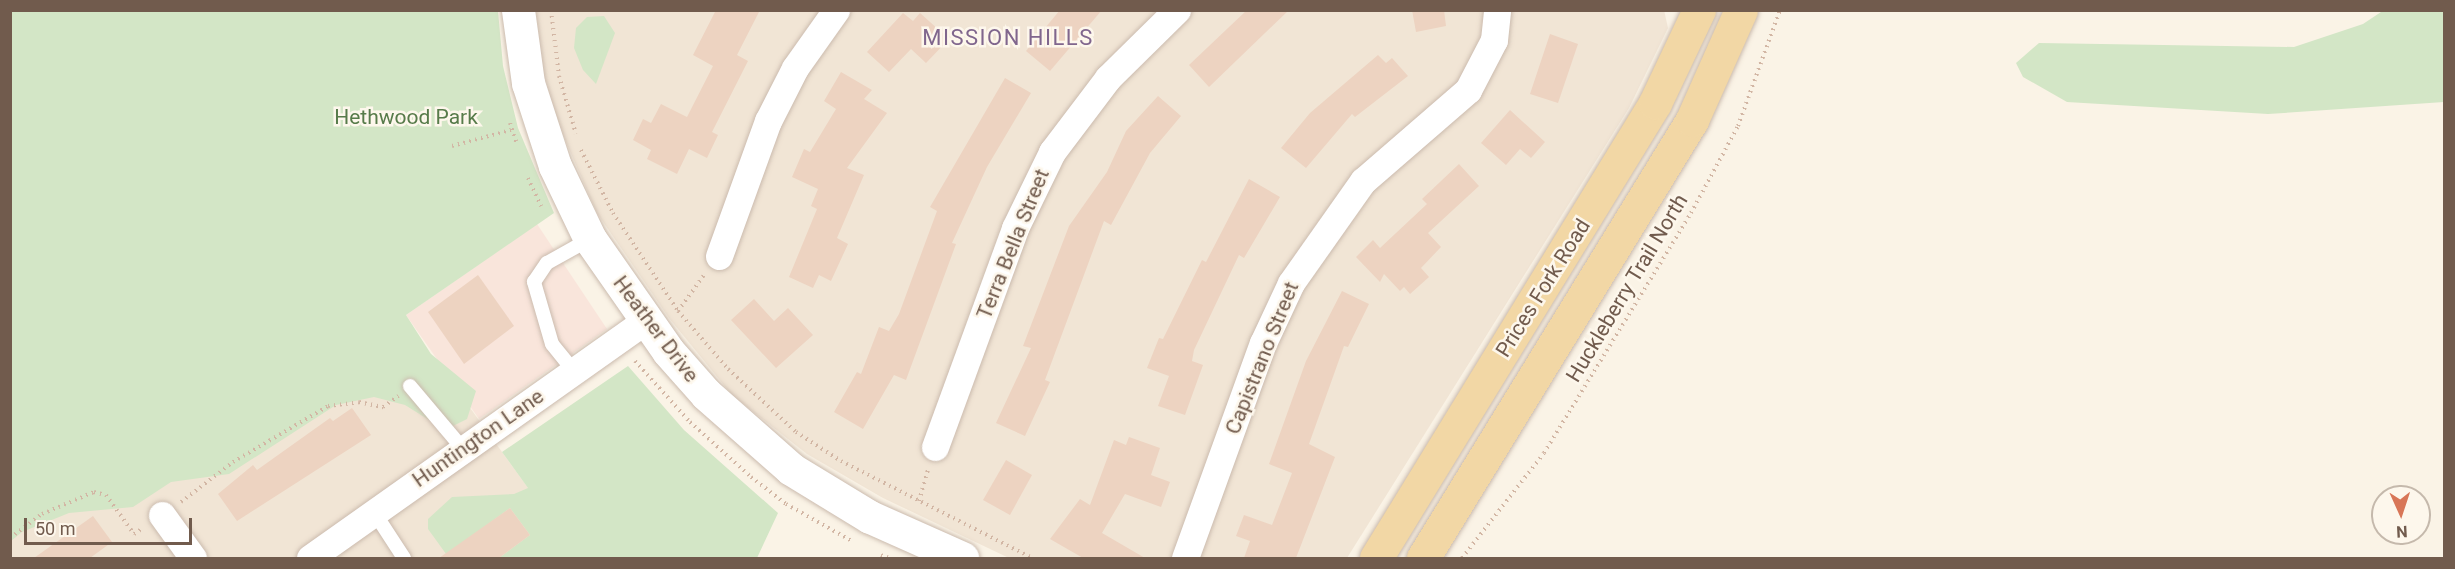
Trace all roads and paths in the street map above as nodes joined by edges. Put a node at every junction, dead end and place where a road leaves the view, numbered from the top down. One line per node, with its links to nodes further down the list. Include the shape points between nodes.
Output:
1 (518, 10): 11 (street, Heather Drive, via 524,64 538,120)
2 (551, 10): 14 (path, via 559,76 581,151 613,213)
3 (836, 10): 12 (street, via 795,68 768,121)
4 (1177, 10): 19 (street, Terra Bella Street, via 1108,78 1052,152 1015,228)
5 (1497, 10): 33 (street, Capistrano Street, via 1494,40 1468,90 1363,181 1291,283 1263,343)
6 (1699, 10): 34 (main road, Prices Fork Road, via 1655,103)
7 (1741, 10): 35 (main road, Prices Fork Road, via 1686,130)
8 (1780, 10): 36 (path, Huckleberry Trail North, via 1738,126 1691,213 1544,453)
9 (512, 130): 10 (path)
10 (452, 146)
11 (590, 239): 15 (street, Heather Drive); 16 (lane, via 547,263 534,282 552,344)
12 (719, 256)
13 (699, 282): 14 (path)
14 (678, 311): 23 (path, via 729,369 796,432 841,461)
15 (646, 320): 16 (street, Huntington Lane); 28 (street, Heather Drive, via 706,394 774,456 850,506)
16 (573, 370): 20 (street, Huntington Lane)
17 (410, 386): 20 (lane)
18 (383, 407): 22 (path, via 359,402 328,406 233,462)
19 (935, 447)
20 (463, 449): 24 (street, Huntington Lane)
21 (927, 474): 23 (path)
22 (191, 495)
23 (919, 501): 32 (path)
24 (374, 512): 30 (street, Huntington Lane); 31 (lane)
25 (162, 514): 29 (street)
26 (134, 534): 27 (path, via 106,495 94,492 42,514)
27 (10, 538)
28 (955, 557)
29 (193, 558)
30 (310, 558)
31 (404, 558)
32 (1032, 558)
33 (1185, 558)
34 (1376, 558)
35 (1423, 558)
36 (1462, 558)

